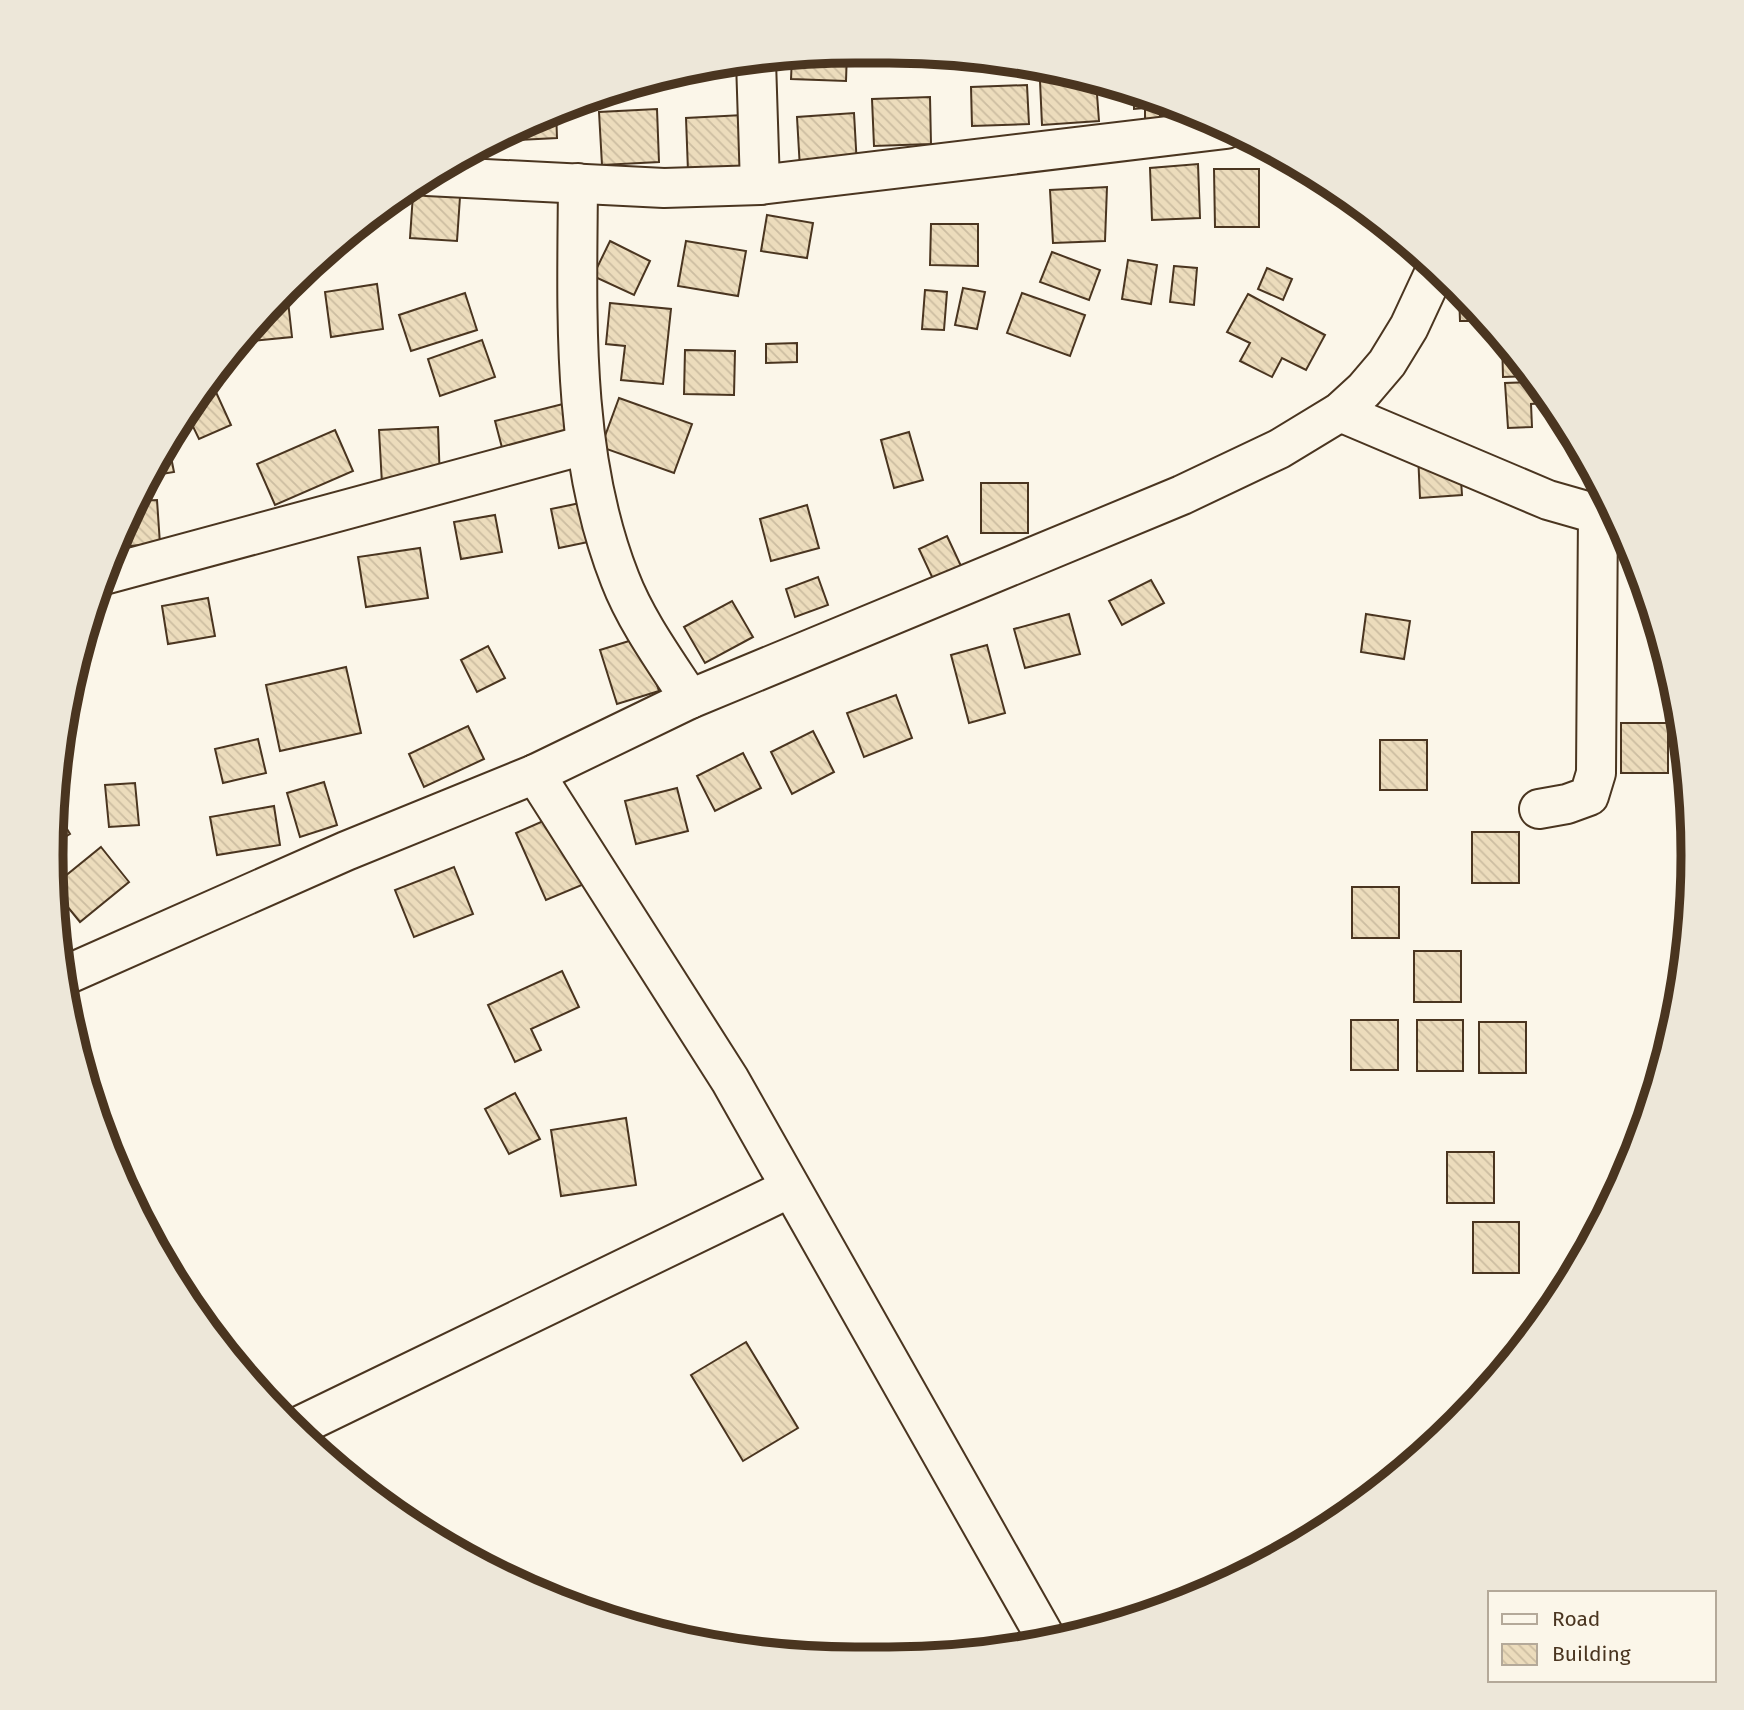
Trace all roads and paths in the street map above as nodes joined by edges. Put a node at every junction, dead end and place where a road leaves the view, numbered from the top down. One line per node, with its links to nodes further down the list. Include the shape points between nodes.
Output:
1 (756, 70): 5 (street)
2 (1209, 131): 5 (street)
3 (446, 177): 4 (street)
4 (578, 183): 5 (street, via 664,188); 8 (street)
5 (760, 185)
6 (1431, 279): 7 (street, via 1387,363)
7 (1340, 412): 9 (street, via 1548,500); 12 (street, via 1279,449 1182,495)
8 (585, 445): 11 (street); 12 (street, via 602,528 621,582)
9 (1604, 516)
10 (1608, 524): 14 (street, via 1596,773 1589,796)
11 (116, 572)
12 (690, 699): 13 (street)
13 (534, 774): 15 (street); 16 (street, via 730,1080)
14 (1539, 809)
15 (72, 972)
16 (790, 1188): 17 (street); 18 (street)
17 (304, 1424)
18 (1042, 1632)

